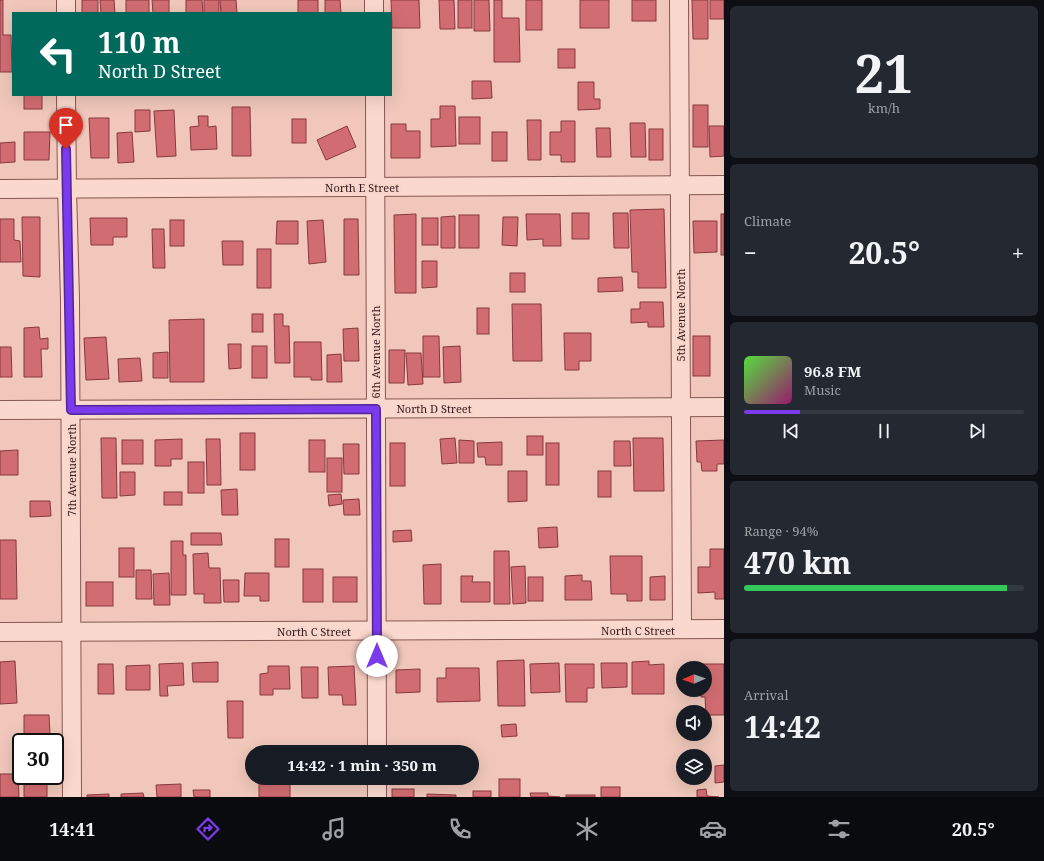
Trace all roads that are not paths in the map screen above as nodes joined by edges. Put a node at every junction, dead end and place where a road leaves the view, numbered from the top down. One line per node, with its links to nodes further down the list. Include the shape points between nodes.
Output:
1 (66, 0): 4 (street)
2 (374, 0): 5 (street)
3 (679, 0): 8 (street, 5th Avenue North)
4 (66, 12)
5 (374, 12)
6 (66, 96): 12 (street, 7th Avenue North)
7 (375, 96): 10 (street, 6th Avenue North)
8 (680, 186): 9 (street, North E Street); 10 (street, North E Street); 14 (street, 5th Avenue North)
9 (724, 186)
10 (375, 187): 12 (street, North E Street); 15 (street, 6th Avenue North)
11 (0, 189): 12 (street, North E Street)
12 (67, 189): 17 (street, 7th Avenue North)
13 (724, 407): 14 (street, North D Street)
14 (681, 408): 15 (street, North D Street); 18 (street, 5th Avenue North)
15 (376, 409): 17 (street, North D Street); 20 (street, 6th Avenue North)
16 (0, 410): 17 (street, North D Street)
17 (71, 410): 22 (street, 7th Avenue North)
18 (682, 629): 19 (street, North C Street); 20 (street, North C Street)
19 (724, 629)
20 (377, 630): 22 (street, North C Street); 23 (street, 6th Avenue North)
21 (0, 632): 22 (street, North C Street)
22 (72, 632): 25 (street, 7th Avenue North)
23 (377, 745)
24 (377, 785): 26 (street)
25 (72, 797)
26 (377, 797)

